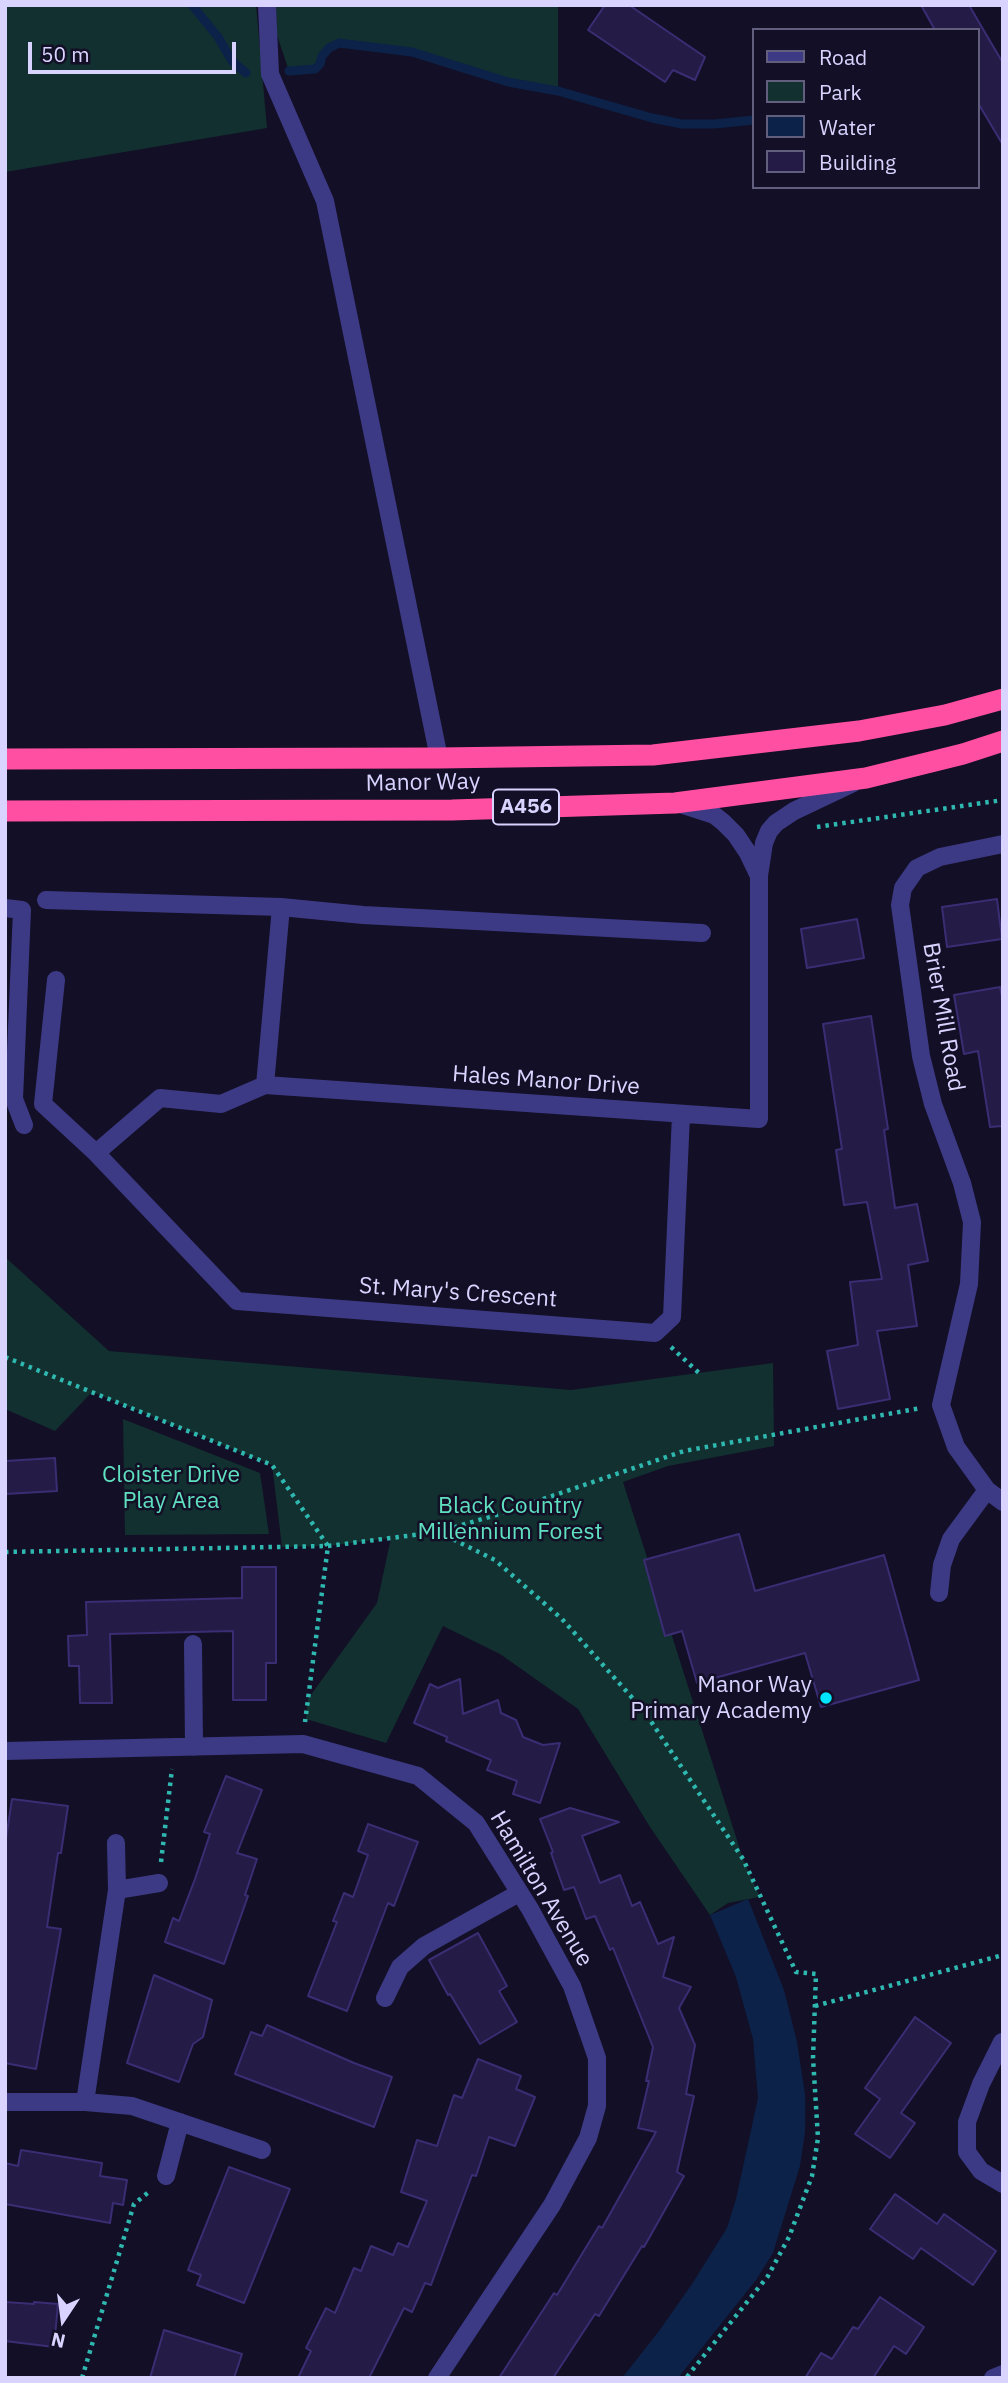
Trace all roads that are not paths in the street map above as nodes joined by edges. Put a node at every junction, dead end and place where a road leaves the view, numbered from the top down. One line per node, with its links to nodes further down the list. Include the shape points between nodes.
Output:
1 (267, 5): 4 (street, via 270,74 325,201)
2 (1003, 699): 4 (highway, Manor Way / A456, via 859,731 653,755)
3 (1003, 741): 6 (highway, Manor Way / A456)
4 (439, 758): 5 (highway, Manor Way / A456)
5 (5, 759)
6 (866, 778): 7 (highway, Manor Way / A456); 12 (street, Hales Manor Drive, via 776,823 764,843)
7 (675, 803): 8 (highway, Manor Way / A456, via 452,810); 12 (street, Hales Manor Drive, via 723,822 742,844)
8 (75, 810): 9 (highway, Manor Way / A456); 10 (street)
9 (5, 811)
10 (5, 822)
11 (1003, 844): 23 (street, Brier Mill Road, via 940,857 917,868 903,888 901,905 921,1056 971,1222 969,1284 941,1405 956,1447)
12 (759, 876): 20 (street, Hales Manor Drive, via 760,1119)
13 (46, 900): 14 (street)
14 (281, 907): 16 (street); 19 (street)
15 (5, 908): 18 (street, via 22,910)
16 (702, 933)
17 (56, 980): 22 (street, St. Mary's Crescent, via 43,1104)
18 (10, 1062): 21 (street, via 14,1099)
19 (265, 1085): 20 (street, Hales Manor Drive); 22 (street, via 221,1104 160,1098)
20 (681, 1115): 22 (street, St. Mary's Crescent, via 672,1317 655,1333 237,1301)
21 (24, 1125)
22 (96, 1153)
23 (987, 1490): 24 (street); 25 (street, via 951,1539)
24 (1003, 1502)
25 (939, 1593)
26 (193, 1644): 27 (street)
27 (194, 1747): 28 (street, Hamilton Avenue); 32 (street, Hamilton Avenue, via 303,1744 418,1776 476,1824)
28 (5, 1751)
29 (116, 1843): 31 (street)
30 (159, 1883): 31 (street)
31 (117, 1890): 36 (street)
32 (519, 1893): 33 (street, via 424,1945 400,1967); 42 (street, Hamilton Avenue, via 572,1986 597,2059 597,2106 587,2138 552,2205)
33 (385, 1998)
34 (1002, 2042): 40 (street, via 967,2122 967,2152 981,2171)
35 (5, 2102): 36 (street)
36 (85, 2102): 37 (street, via 132,2106)
37 (180, 2122): 38 (street); 39 (street)
38 (262, 2150)
39 (166, 2176)
40 (1003, 2184)
41 (1003, 2374): 43 (street)
42 (437, 2378)
43 (993, 2378)

